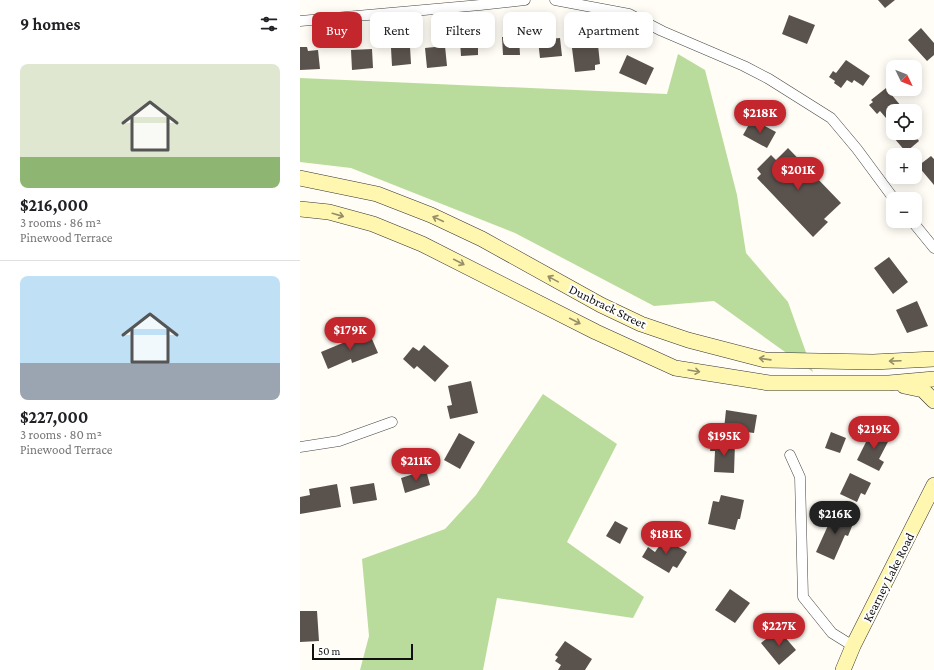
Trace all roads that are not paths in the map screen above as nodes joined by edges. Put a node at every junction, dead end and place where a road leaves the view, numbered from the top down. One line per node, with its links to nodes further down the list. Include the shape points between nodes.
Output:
1 (525, 0): 3 (street)
2 (555, 0): 5 (street, via 629,14 770,79 831,118)
3 (300, 21)
4 (300, 178): 9 (main road, Dunbrack Street, one-way to 4, via 873,362 766,360 688,340 641,324 601,305 482,239 431,215 377,194)
5 (889, 192)
6 (300, 209): 11 (main road, one-way to 11, via 329,212 373,224 422,244 596,332 675,368 769,383)
7 (918, 228): 8 (street)
8 (934, 248)
9 (934, 359)
10 (934, 379): 11 (main road)
11 (889, 383): 12 (main road, via 923,390)
12 (934, 401)
13 (392, 422): 14 (street, via 339,441)
14 (300, 447)
15 (790, 455): 17 (street, via 800,477 803,597 832,633)
16 (934, 485): 17 (main road, Kearney Lake Road)
17 (853, 646): 18 (main road, Kearney Lake Road)
18 (843, 670)

